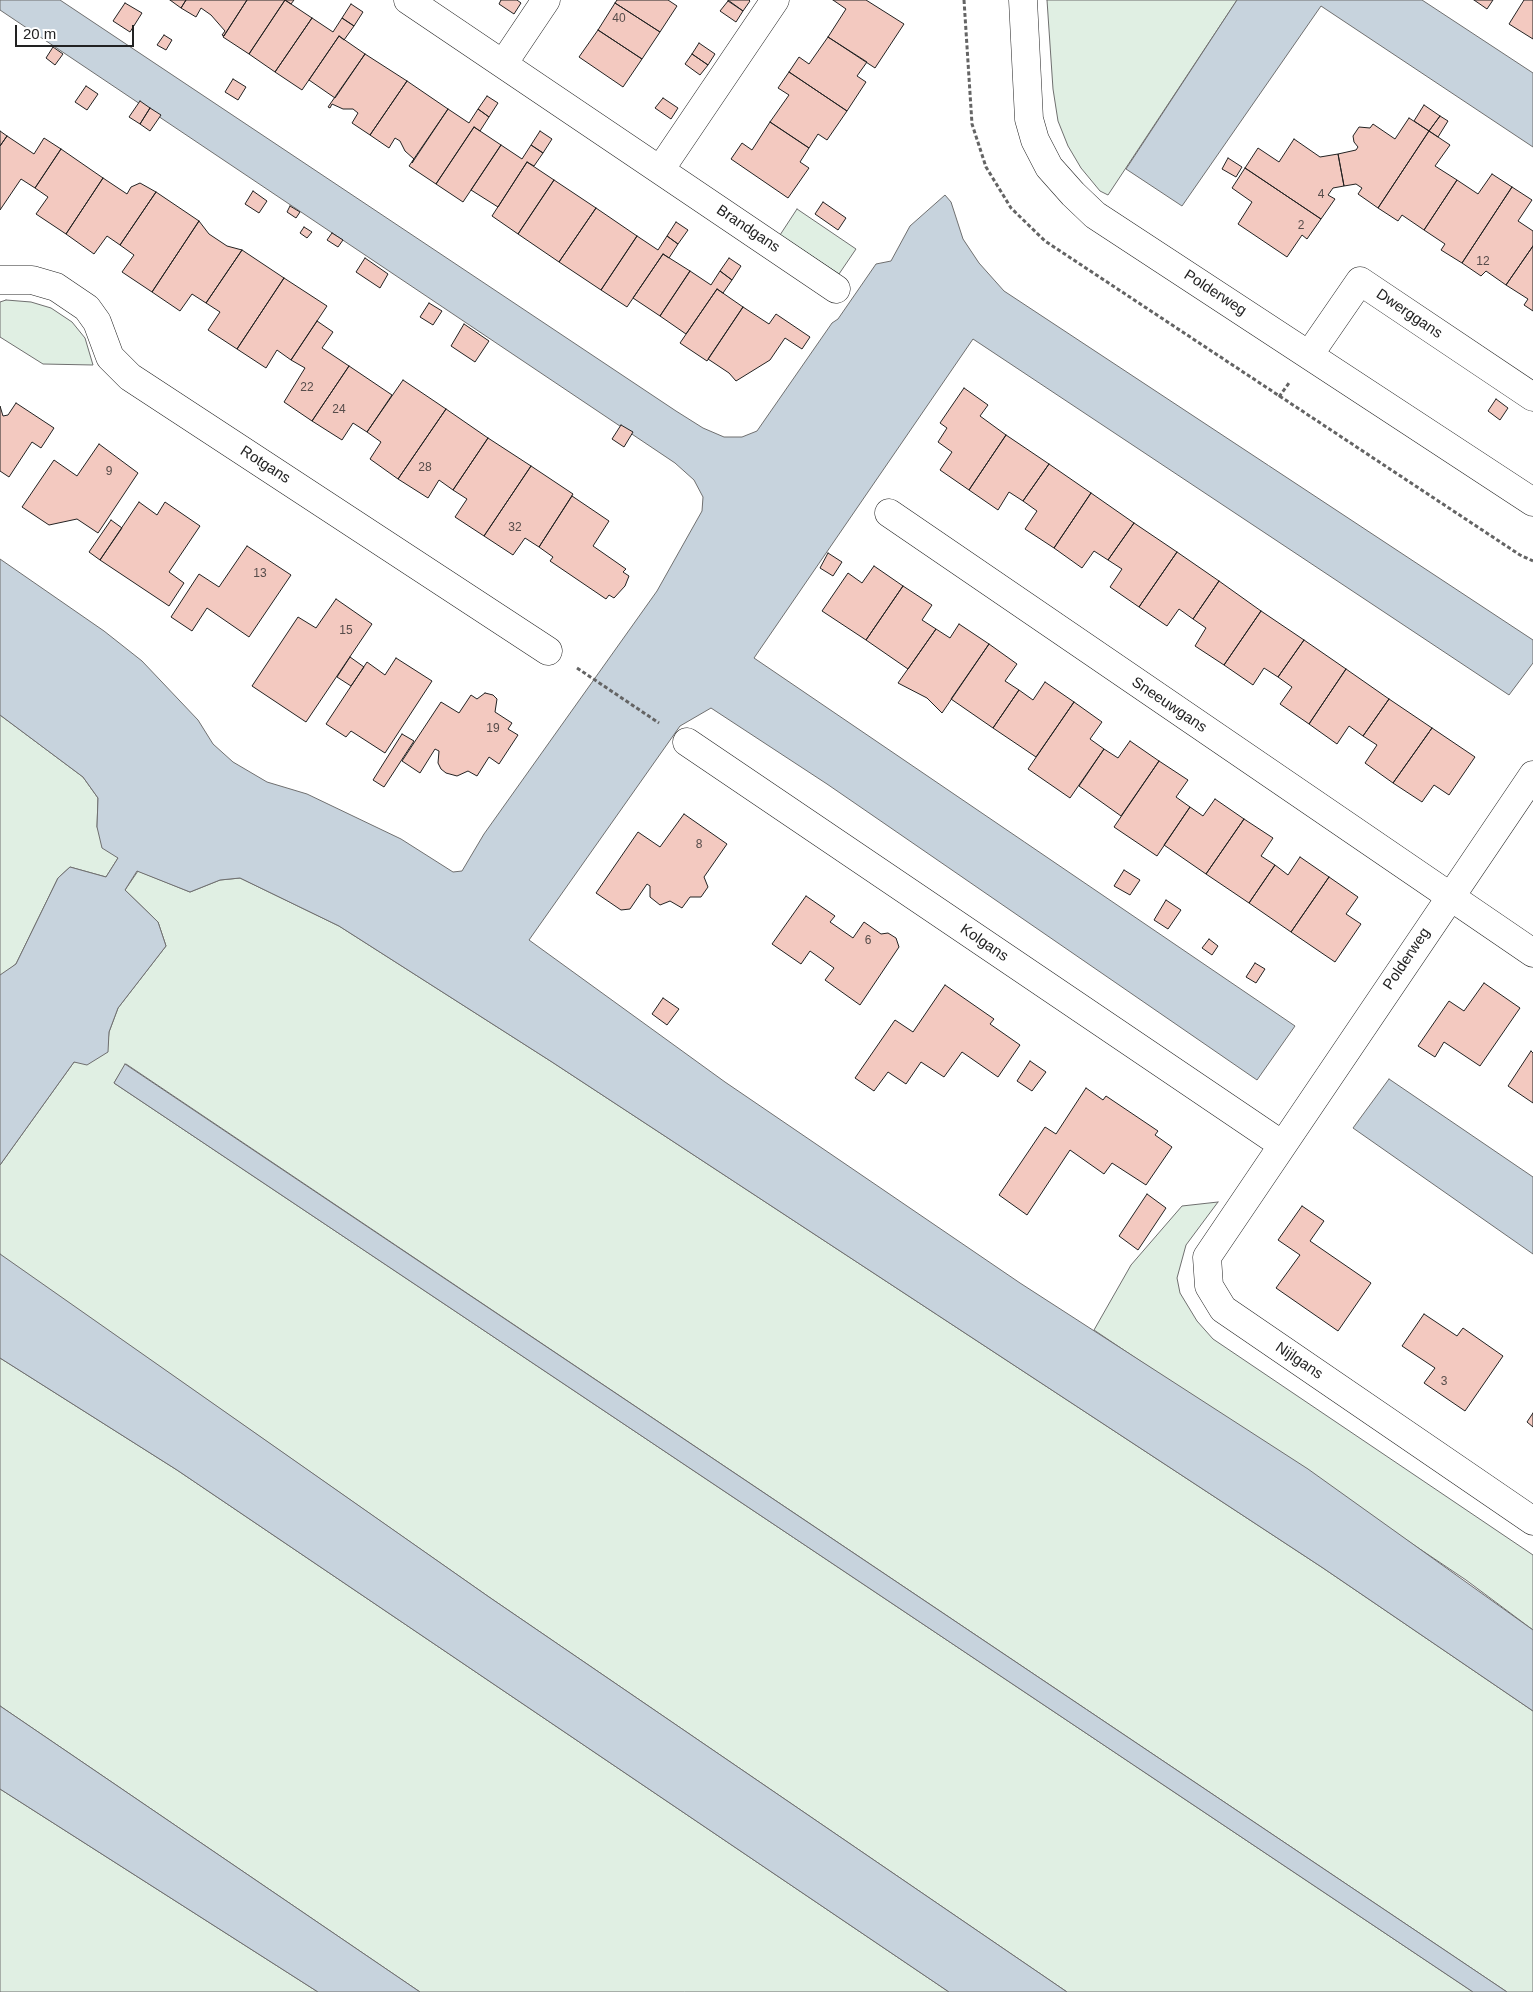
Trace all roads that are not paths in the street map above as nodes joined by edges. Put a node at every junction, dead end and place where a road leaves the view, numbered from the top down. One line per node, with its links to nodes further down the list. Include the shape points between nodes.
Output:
1 (408, 0): 5 (street, Brandgans)
2 (546, 0): 5 (street)
3 (775, 0): 6 (street)
4 (1022, 0): 9 (street, Polderweg, via 1029,119 1035,140 1049,167 1095,215)
5 (503, 64): 6 (street, Brandgans)
6 (660, 170): 8 (street, Brandgans)
7 (0, 280): 13 (street, Rotgans, via 32,280 56,287 87,308 97,322 110,357 130,377)
8 (836, 289)
9 (1309, 355): 10 (street, Dwerggans, via 1360,281); 11 (street, Polderweg)
10 (1533, 397)
11 (1533, 502)
12 (889, 513): 16 (street, Sneeuwgans)
13 (548, 651)
14 (687, 742): 18 (street, Kolgans)
15 (1533, 775): 16 (street, Polderweg)
16 (1449, 897): 17 (street, Sneeuwgans); 18 (street, Polderweg)
17 (1533, 952)
18 (1281, 1144): 19 (street, Nijlgans, via 1207,1257 1209,1286 1223,1309)
19 (1533, 1521)

